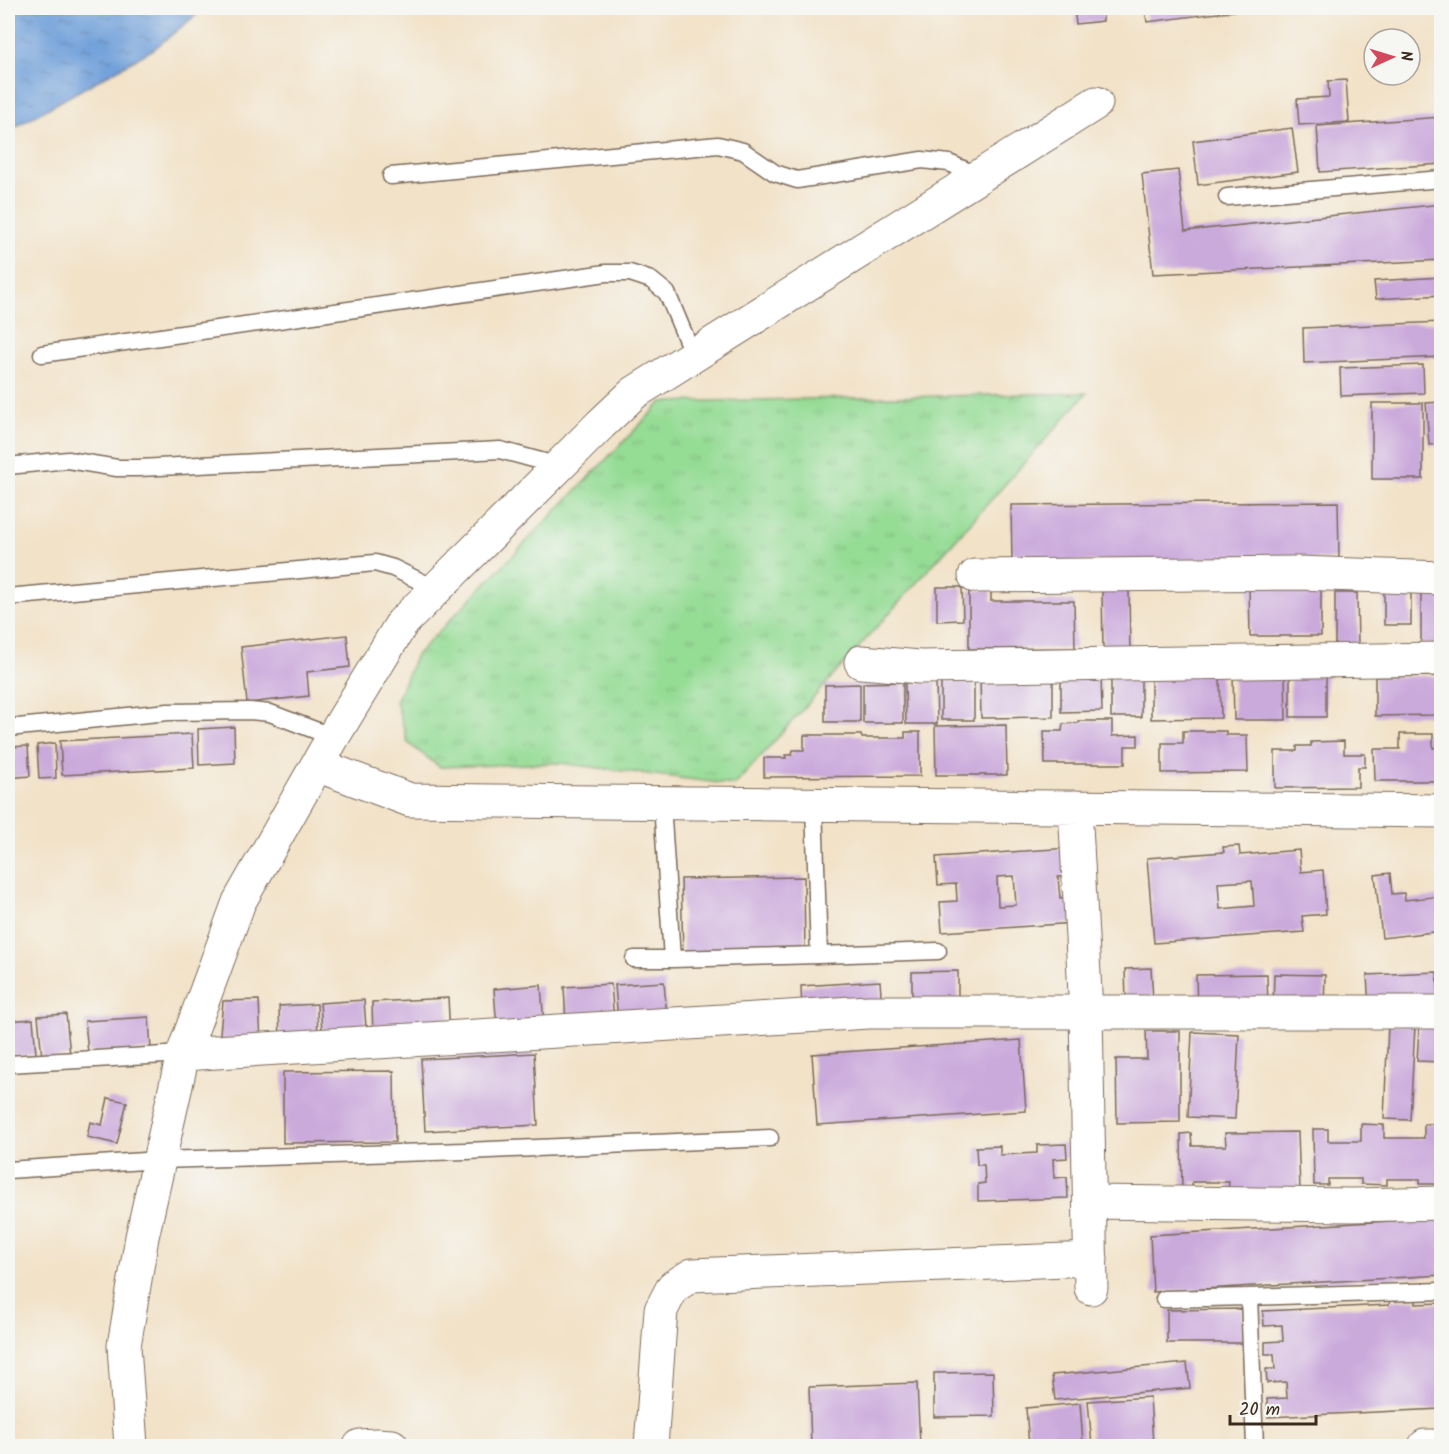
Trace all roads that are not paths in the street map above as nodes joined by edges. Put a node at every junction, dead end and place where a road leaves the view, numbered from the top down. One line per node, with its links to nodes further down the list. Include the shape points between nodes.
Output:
1 (1096, 103): 3 (street)
2 (391, 176): 3 (lane, via 718,145 743,151 775,173 797,180 922,160 949,163)
3 (979, 176): 7 (street)
4 (1442, 179): 5 (lane)
5 (1227, 197)
6 (42, 354): 7 (lane, via 606,273 630,273 651,280 667,293)
7 (693, 356): 9 (street, via 634,393)
8 (8, 466): 9 (lane, via 68,460 139,468 500,450)
9 (560, 466): 12 (street)
10 (975, 576): 11 (street, via 1298,573)
11 (1442, 578)
12 (436, 590): 13 (lane, via 375,563); 17 (street, via 402,623)
13 (8, 597)
14 (1442, 659): 15 (street, via 920,667)
15 (861, 662)
16 (8, 728): 17 (lane, via 168,712 250,711 270,713)
17 (333, 737): 18 (street)
18 (317, 765): 19 (street, via 410,800); 29 (street, via 238,902)
19 (662, 803): 20 (street); 26 (lane)
20 (814, 805): 21 (street); 24 (lane)
21 (1075, 807): 22 (street); 27 (street)
22 (1442, 812)
23 (938, 951): 24 (lane)
24 (819, 955): 26 (lane)
25 (634, 959): 26 (lane)
26 (672, 959)
27 (1086, 1012): 28 (street); 29 (street, via 869,1012); 34 (street)
28 (1442, 1012)
29 (183, 1054): 30 (lane); 32 (street)
30 (8, 1064)
31 (770, 1138): 32 (lane)
32 (159, 1160): 33 (lane); 39 (street, via 124,1346)
33 (8, 1170)
34 (1090, 1202): 35 (street); 42 (street, via 1091,1273 692,1275 673,1287 661,1310)
35 (1442, 1203)
36 (1442, 1291): 37 (lane)
37 (1249, 1297): 38 (lane); 43 (lane)
38 (1164, 1299)
39 (130, 1446)
40 (360, 1446): 41 (street)
41 (392, 1446)
42 (651, 1446)
43 (1255, 1446)
44 (1425, 1446): 45 (street)
45 (1442, 1446)

